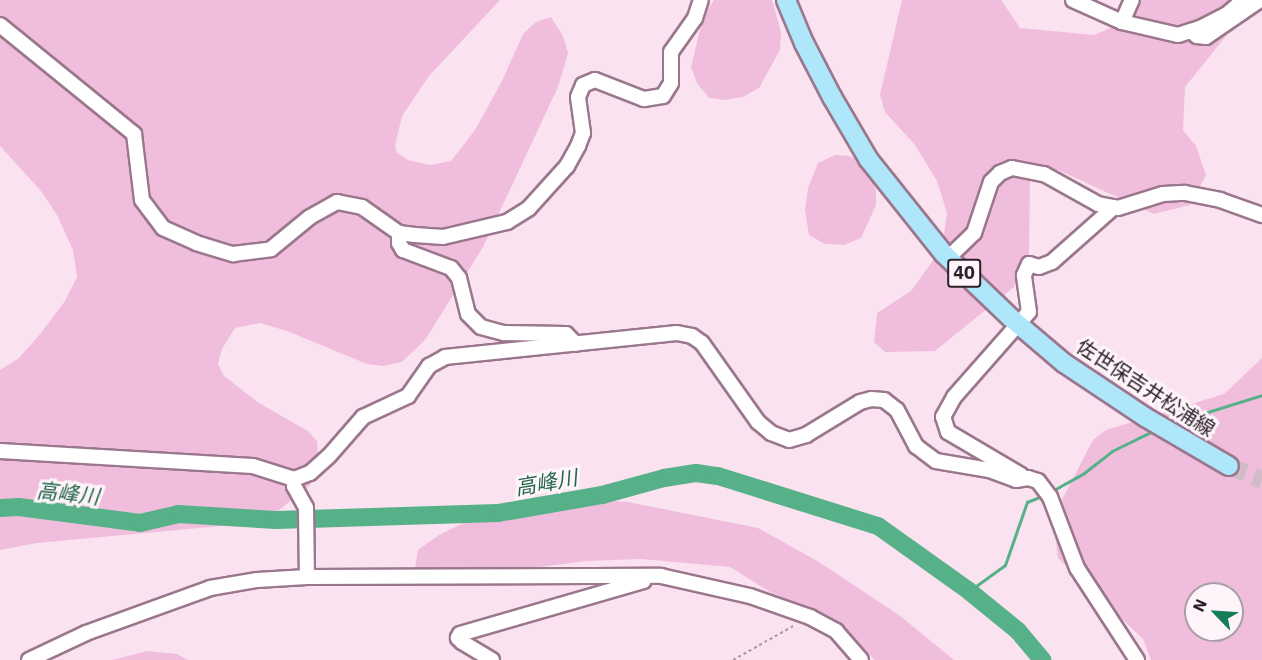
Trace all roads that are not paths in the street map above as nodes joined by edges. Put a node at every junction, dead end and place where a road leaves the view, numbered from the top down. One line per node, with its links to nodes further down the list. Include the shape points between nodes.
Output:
1 (701, 0): 12 (street, via 695,18 671,52 671,83 663,96 644,99 595,80 583,85 578,98 583,133 578,146 567,166 529,208 507,222 443,237)
2 (786, 0): 13 (main road, 佐世保吉井松浦線 / 40, via 832,97 869,160)
3 (1073, 0): 7 (street)
4 (1132, 0): 7 (street)
5 (1243, 0): 9 (street, via 1226,15)
6 (1260, 0): 9 (street, via 1206,37)
7 (1122, 22): 9 (street, via 1178,35)
8 (0, 25): 12 (street, via 134,134 142,200 163,228 233,254 271,249 310,217 337,202 362,207)
9 (1191, 31)
10 (1114, 207): 11 (street, via 1163,194 1185,193); 13 (street, via 1098,204 1044,174 1012,168 991,182 974,233); 14 (street, via 1052,262 1039,267 1029,264 1024,275 1029,312)
11 (1262, 215)
12 (399, 233): 15 (street, via 403,250 451,268 459,278 468,314 481,327 504,333 566,334)
13 (948, 258): 14 (main road, 佐世保吉井松浦線 / 40)
14 (1020, 325): 17 (main road, 佐世保吉井松浦線 / 40, via 1109,395); 18 (street, via 954,397 943,417 948,432)
15 (576, 344): 18 (street, via 677,333 692,336 702,343 758,422 771,433 789,440 806,435 860,402 884,400 897,410 916,446 936,461 989,470 1016,480); 19 (street, via 446,357 429,366 408,396 363,417 329,456 310,473)
16 (0, 451): 19 (street, via 253,466)
17 (1229, 466)
18 (1028, 478): 25 (street, via 1047,492 1077,568)
19 (294, 479): 21 (street, via 306,508)
20 (661, 576): 21 (street); 23 (street, via 460,634 462,642); 24 (street, via 750,596 810,617 836,631)
21 (307, 577): 22 (street, via 210,588 86,633)
22 (29, 660)
23 (492, 660)
24 (861, 660)
25 (1137, 660)

